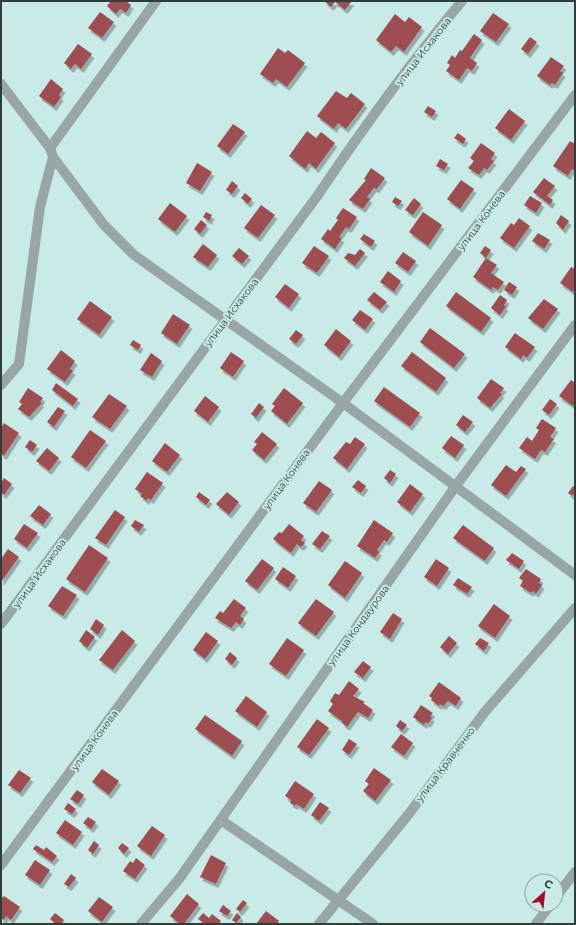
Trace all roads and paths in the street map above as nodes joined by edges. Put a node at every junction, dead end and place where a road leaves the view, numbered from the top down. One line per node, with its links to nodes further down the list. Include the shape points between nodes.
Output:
1 (156, 1): 5 (street)
2 (462, 1): 6 (street, улица Исхакова, via 351,146)
3 (1, 84): 5 (street)
4 (575, 95): 9 (street, улица Конева)
5 (51, 153): 6 (street, via 104,225 134,255); 8 (street, via 40,207 19,364)
6 (226, 319): 9 (street); 13 (street, улица Исхакова)
7 (575, 325): 10 (street, улица Кондаурова)
8 (1, 385)
9 (343, 402): 10 (street); 15 (street, улица Конева)
10 (456, 487): 11 (street); 14 (street, улица Кондаурова)
11 (575, 575)
12 (575, 608): 18 (street, улица Кравченко, via 484,713 408,815)
13 (1, 624)
14 (221, 820): 18 (street); 20 (street, улица Кондаурова, via 179,879)
15 (1, 865)
16 (575, 872): 17 (street)
17 (564, 886)
18 (338, 899): 21 (street, улица Кравченко); 22 (street)
19 (544, 913): 23 (street)
20 (141, 924)
21 (319, 924)
22 (373, 924)
23 (536, 924)

